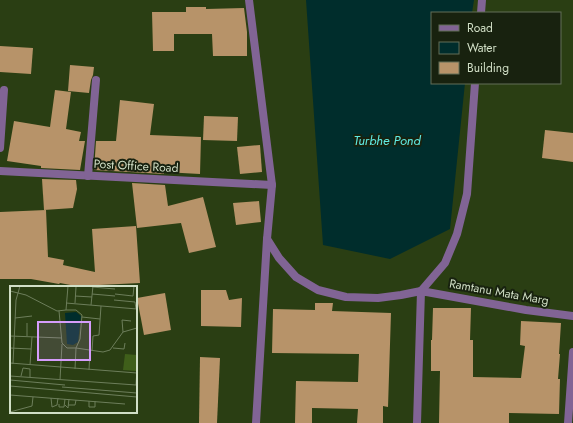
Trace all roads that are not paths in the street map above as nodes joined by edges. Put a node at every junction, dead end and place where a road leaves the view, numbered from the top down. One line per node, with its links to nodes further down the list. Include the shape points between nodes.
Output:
1 (249, 0): 10 (street)
2 (482, 0): 3 (street)
3 (481, 12)
4 (96, 80): 9 (street)
5 (475, 84): 12 (street, via 467,194 457,234 445,263)
6 (4, 90): 7 (street)
7 (0, 148)
8 (0, 171): 9 (street, Post Office Road)
9 (88, 176): 10 (street, Post Office Road)
10 (272, 185): 11 (street)
11 (267, 239): 12 (street, via 296,277 318,290 346,297 378,298); 15 (street)
12 (421, 291): 13 (street, Ramtanu Mata Marg); 16 (street)
13 (573, 316)
14 (573, 352): 17 (street)
15 (256, 423)
16 (417, 423)
17 (568, 423)

